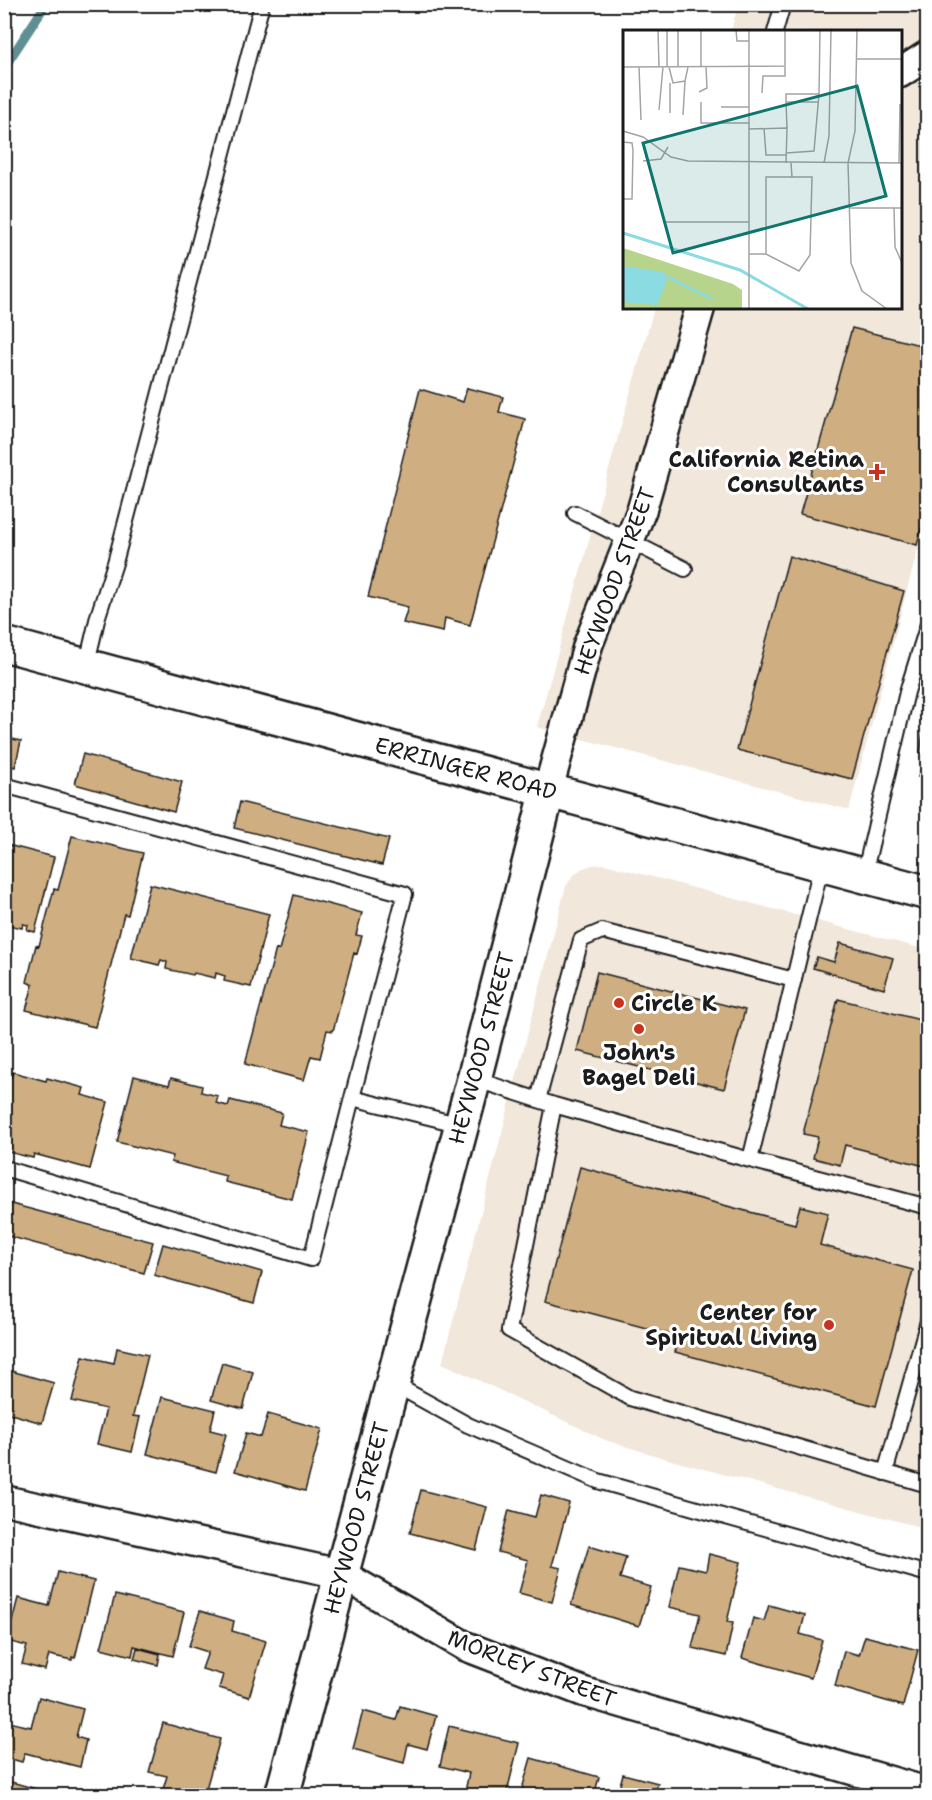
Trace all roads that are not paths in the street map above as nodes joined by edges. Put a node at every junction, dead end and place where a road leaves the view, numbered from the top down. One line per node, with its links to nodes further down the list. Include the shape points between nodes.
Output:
1 (262, 4): 12 (lane)
2 (783, 4): 3 (lane)
3 (776, 30)
4 (927, 55): 5 (street)
5 (902, 73)
6 (700, 309): 8 (street, HEYWOOD STREET, via 642,509)
7 (575, 513): 8 (lane)
8 (629, 539): 9 (lane); 14 (street, HEYWOOD STREET, via 588,645)
9 (685, 569)
10 (927, 624): 16 (lane)
11 (4, 645): 12 (street, ERRINGER ROAD)
12 (86, 667): 14 (street, ERRINGER ROAD)
13 (4, 785): 20 (lane, via 405,894)
14 (548, 790): 15 (street, ERRINGER ROAD); 19 (street, HEYWOOD STREET)
15 (822, 863): 16 (street, ERRINGER ROAD); 18 (lane)
16 (864, 875): 17 (street, ERRINGER ROAD)
17 (927, 892)
18 (794, 980): 21 (lane, via 602,931 581,940); 24 (lane)
19 (474, 1079): 21 (lane); 23 (street, HEYWOOD STREET)
20 (352, 1098): 23 (lane); 25 (lane, via 311,1259)
21 (538, 1100): 22 (lane)
22 (554, 1105): 24 (lane); 29 (lane, via 509,1330 630,1398)
23 (461, 1125): 28 (street, HEYWOOD STREET)
24 (750, 1160): 26 (lane)
25 (4, 1168)
26 (927, 1207)
27 (927, 1321): 29 (lane)
28 (392, 1383): 32 (street, HEYWOOD STREET); 33 (lane, via 468,1425 598,1481)
29 (885, 1473): 30 (lane)
30 (927, 1485)
31 (4, 1500): 32 (street, MORLEY STREET)
32 (341, 1574): 34 (street, MORLEY STREET, via 465,1646 584,1692); 35 (street, HEYWOOD STREET)
33 (927, 1574)
34 (927, 1792)
35 (282, 1796)

